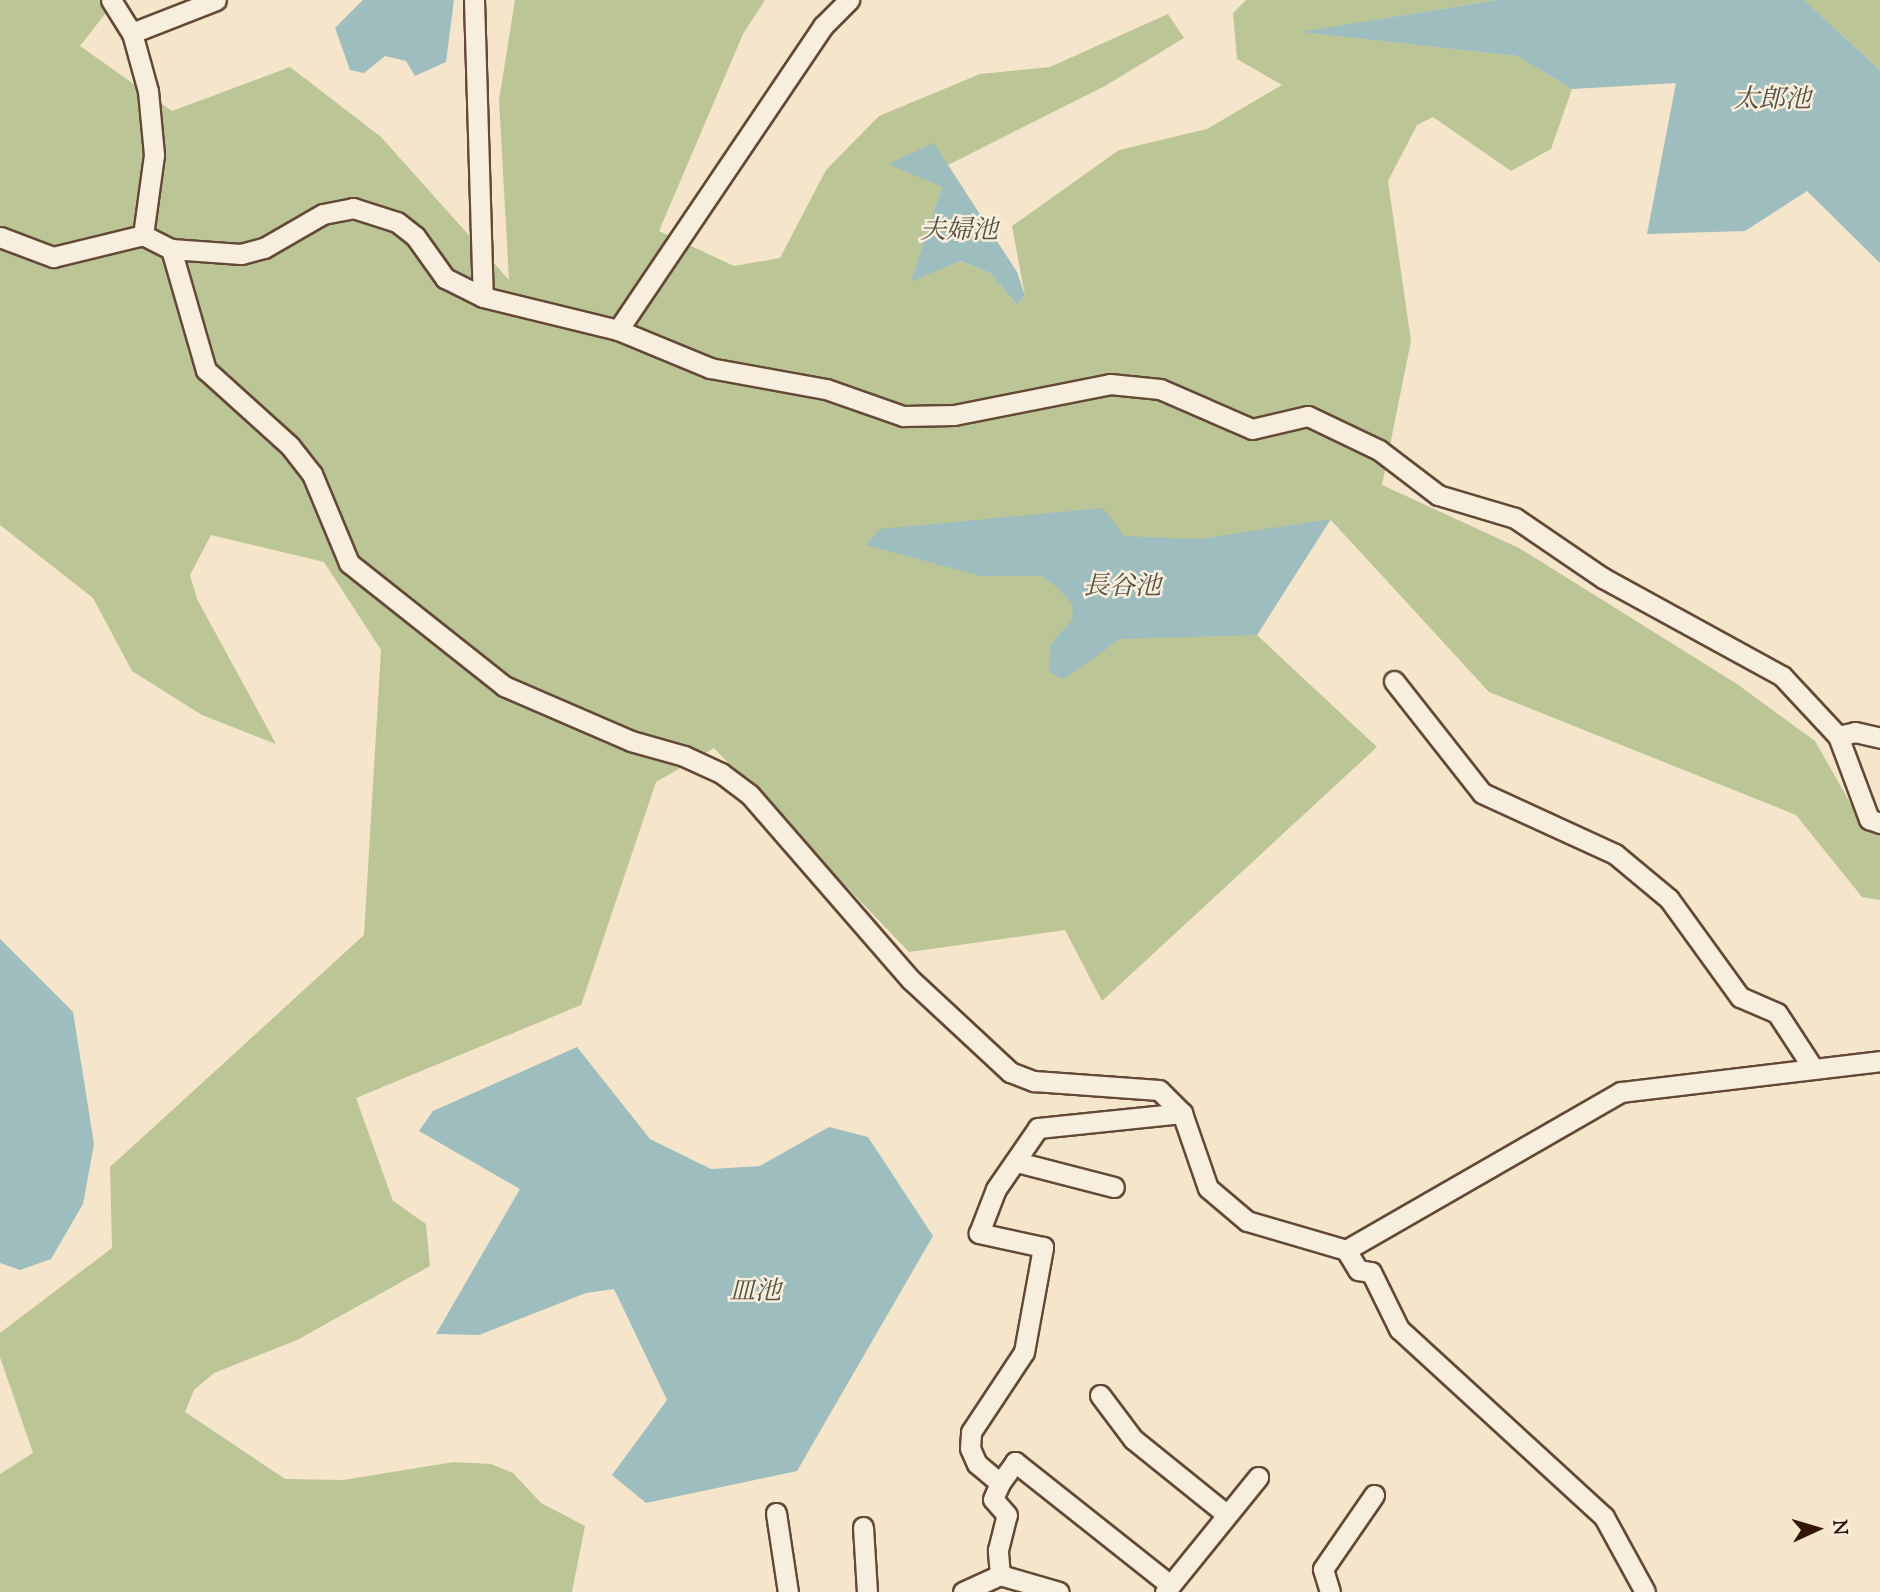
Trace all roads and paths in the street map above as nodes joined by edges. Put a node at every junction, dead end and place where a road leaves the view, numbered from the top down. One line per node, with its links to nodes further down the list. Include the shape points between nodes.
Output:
1 (111, 0): 5 (street)
2 (216, 0): 5 (street)
3 (474, 0): 9 (street)
4 (849, 0): 10 (street, via 822,26)
5 (132, 33): 6 (street, via 134,55 148,91 154,155)
6 (143, 235): 7 (street, via 53,257); 8 (street)
7 (0, 237)
8 (171, 249): 9 (street, via 241,254 264,248 323,214 353,208 397,222 415,236 445,278); 17 (street, via 206,370 290,446 312,474 349,563 504,686 631,741 684,756 721,773 750,794 910,979 1010,1072 1034,1081 1159,1090)
9 (483, 297): 10 (street)
10 (618, 330): 12 (street, via 710,368 825,389 922,419 1110,384 1160,389 1252,429 1308,416 1379,450 1438,495 1515,518 1603,578 1782,676)
11 (1394, 681): 16 (street, via 1482,793 1615,854 1669,899 1740,997 1777,1013)
12 (1838, 736): 13 (street, via 1855,732); 14 (street, via 1869,819)
13 (1880, 738)
14 (1880, 823)
15 (1880, 1061): 16 (street)
16 (1812, 1068): 20 (street, via 1621,1092)
17 (1182, 1113): 18 (street, via 1038,1128); 20 (street, via 1208,1188 1235,1212)
18 (1017, 1162): 19 (street); 23 (street, via 996,1189 979,1233 1043,1247 1024,1352 971,1432 977,1464)
19 (1114, 1187)
20 (1346, 1250): 35 (street, via 1358,1270 1371,1272 1399,1329 1604,1517)
21 (1100, 1395): 26 (street, via 1133,1439)
22 (1258, 1477): 26 (street)
23 (1000, 1483): 28 (street, via 993,1499 1007,1515 998,1550); 29 (street, via 1015,1462)
24 (1374, 1494): 34 (street, via 1323,1569)
25 (776, 1513): 30 (street)
26 (1226, 1514): 29 (street)
27 (863, 1527): 31 (street)
28 (1000, 1575): 32 (street); 33 (street)
29 (1167, 1588)
30 (788, 1592)
31 (867, 1592)
32 (963, 1592)
33 (1059, 1592)
34 (1330, 1592)
35 (1645, 1592)

